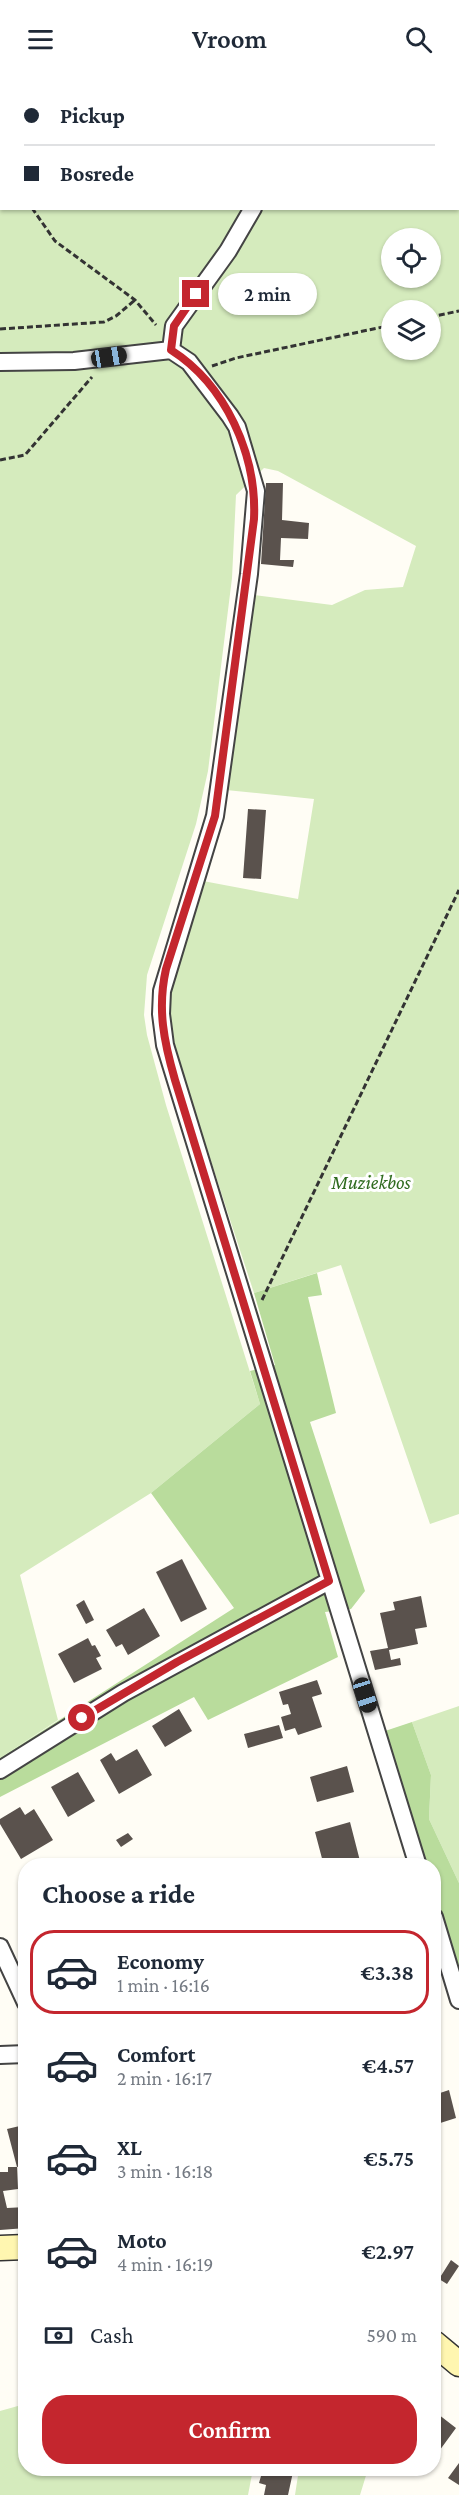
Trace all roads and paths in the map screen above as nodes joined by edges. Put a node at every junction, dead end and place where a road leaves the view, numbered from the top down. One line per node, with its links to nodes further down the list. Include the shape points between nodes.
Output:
1 (33, 210): 3 (path, via 55,241)
2 (252, 210): 8 (street, via 228,251 174,326)
3 (135, 300): 7 (path, via 104,322); 8 (path)
4 (459, 311): 5 (path)
5 (441, 315)
6 (381, 327): 10 (path, via 236,358)
7 (0, 329)
8 (171, 350): 9 (street, via 74,361); 10 (street)
9 (0, 362)
10 (197, 371): 14 (street, via 237,427 256,491 215,816 166,969 161,1014 175,1080)
11 (102, 374): 12 (path, via 92,377 25,455)
12 (0, 460)
13 (459, 890): 14 (path)
14 (250, 1324): 15 (street)
15 (329, 1581): 16 (street, via 123,1693); 17 (street)
16 (0, 1770)
17 (416, 1858)
18 (441, 1940): 21 (street)
19 (0, 1947): 20 (street)
20 (18, 1986)
21 (459, 2000)
22 (18, 2054): 23 (street)
23 (0, 2055)
24 (18, 2247): 25 (main road)
25 (0, 2248)
26 (441, 2349): 27 (main road)
27 (459, 2364)

